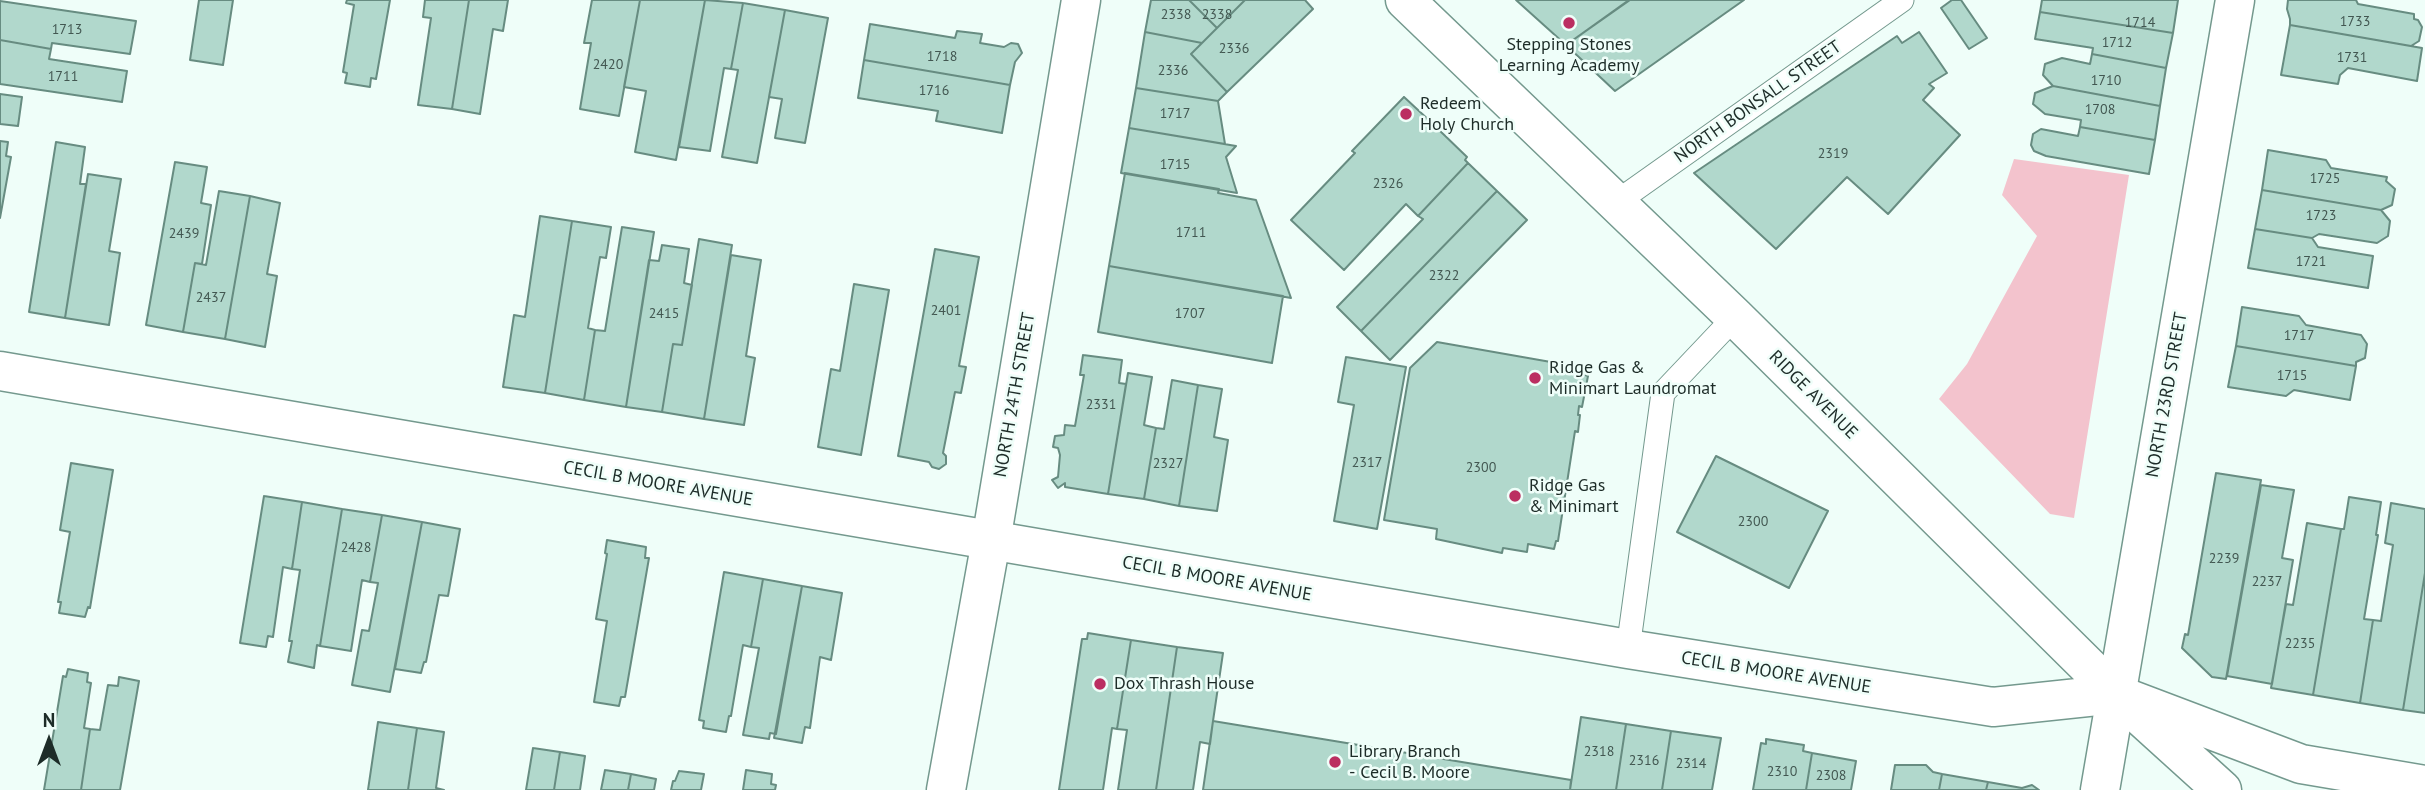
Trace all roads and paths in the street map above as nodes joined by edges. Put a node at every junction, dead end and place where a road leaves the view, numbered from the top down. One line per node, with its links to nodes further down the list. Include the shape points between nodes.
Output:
1 (1405, 0): 5 (street, RIDGE AVENUE)
2 (1902, 0): 5 (lane, NORTH BONSALL STREET)
3 (2235, 0): 10 (street, NORTH 23RD STREET)
4 (1075, 1): 8 (street, NORTH 24TH STREET)
5 (1614, 204): 6 (street, RIDGE AVENUE)
6 (1735, 317): 9 (lane, via 1664,393); 10 (street, RIDGE AVENUE)
7 (0, 371): 8 (street, CECIL B MOORE AVENUE)
8 (991, 541): 9 (street, CECIL B MOORE AVENUE); 12 (street, NORTH 24TH STREET)
9 (1628, 649): 10 (street, CECIL B MOORE AVENUE, via 1993,707)
10 (2116, 694): 11 (street, CECIL B MOORE AVENUE, via 2301,764); 13 (street, NORTH 23RD STREET); 14 (street, RIDGE AVENUE)
11 (2425, 785)
12 (946, 790)
13 (2100, 790)
14 (2222, 790)

